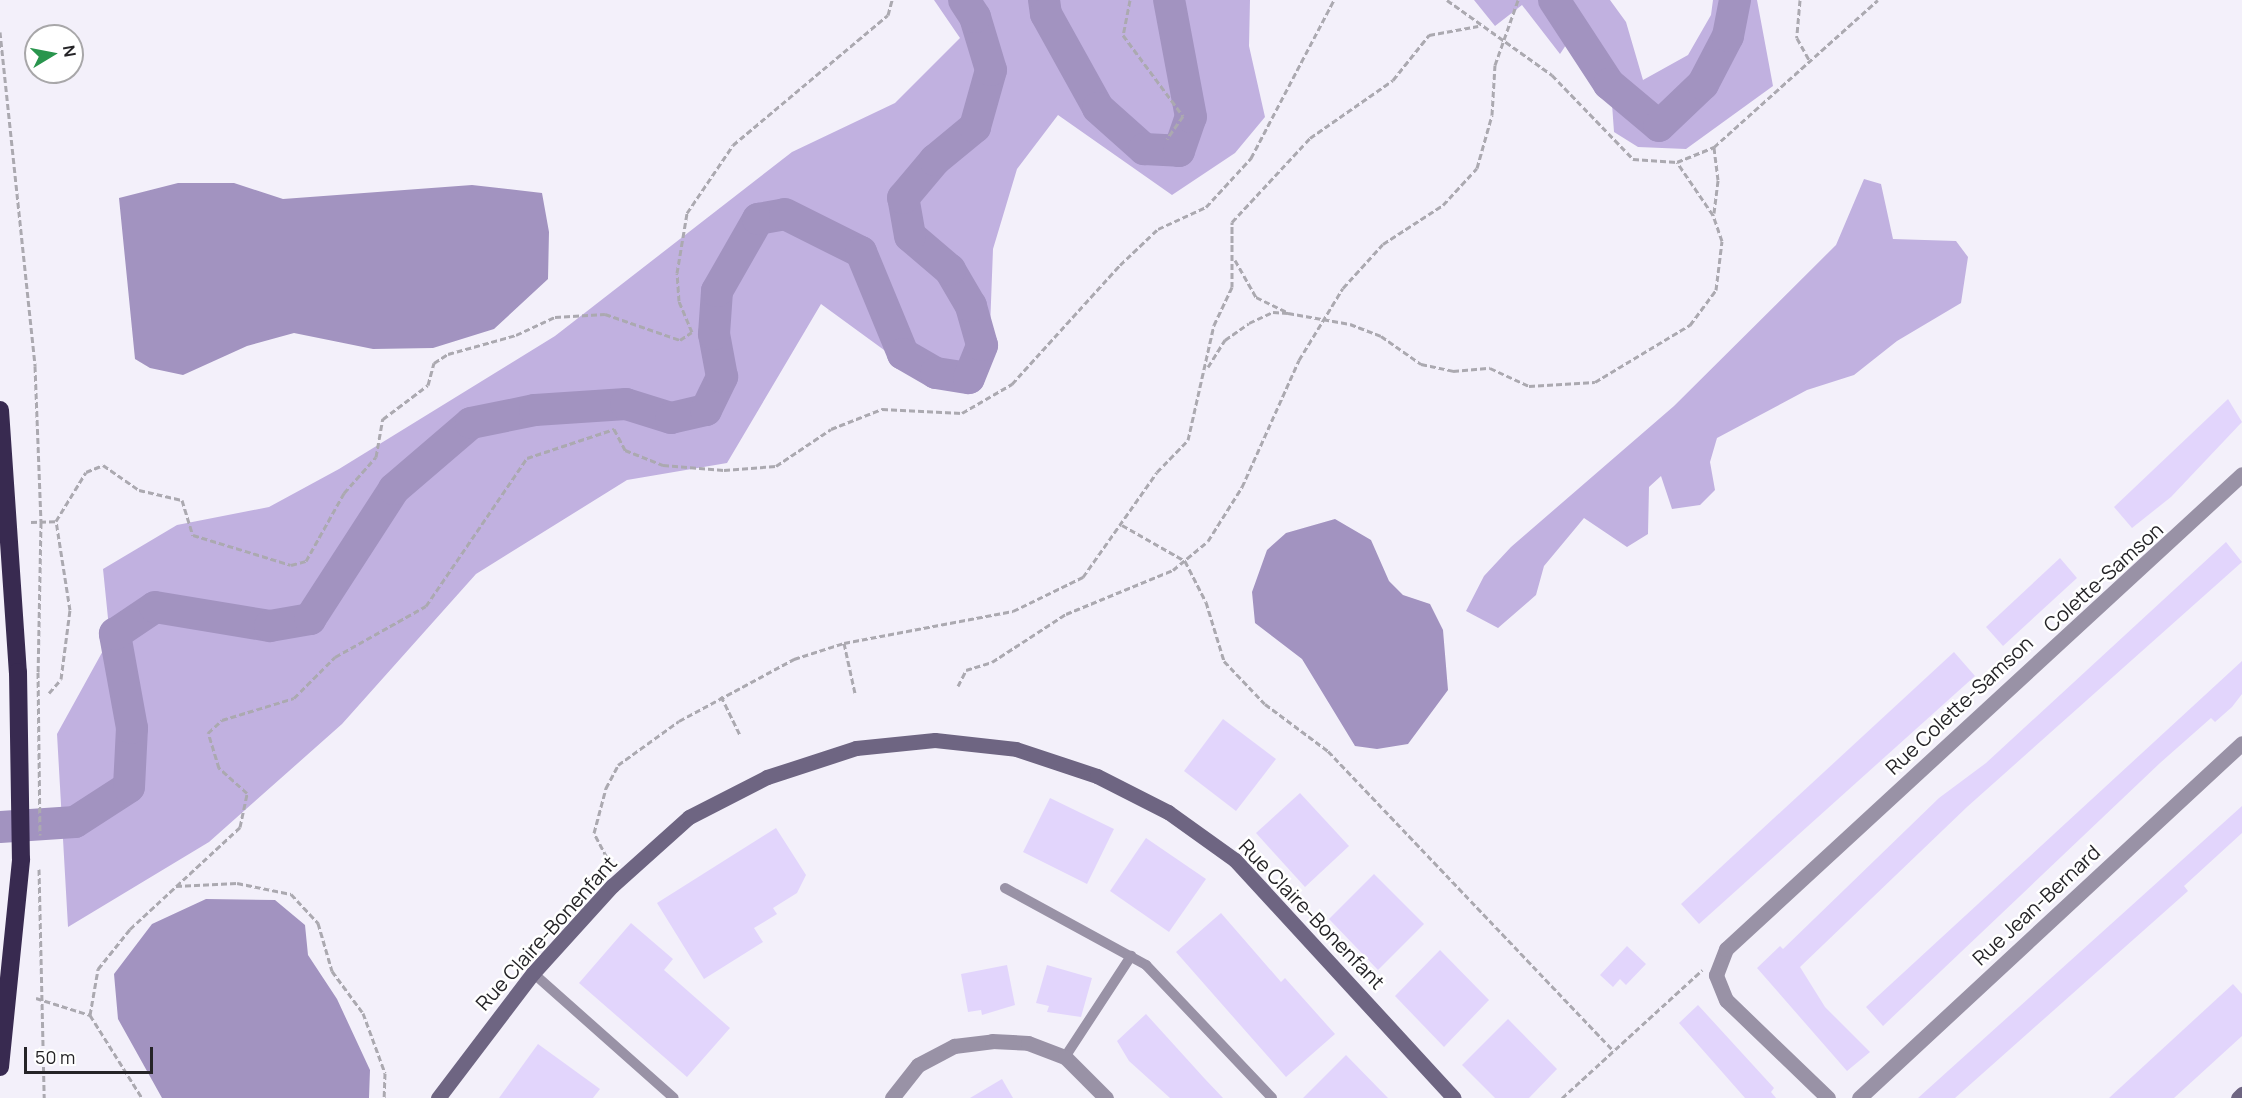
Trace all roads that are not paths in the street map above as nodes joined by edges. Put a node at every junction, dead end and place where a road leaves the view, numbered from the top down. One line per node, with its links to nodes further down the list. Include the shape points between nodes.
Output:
1 (0, 410): 8 (highway, bridge, via 18,672 21,859)
2 (2242, 476): 16 (street, Rue Colette-Samson, via 1724,954 1716,975 1726,1000)
3 (2242, 743): 17 (street, Rue Jean-Bernard)
4 (1005, 888): 5 (lane)
5 (1131, 956): 7 (lane); 15 (lane, via 1146,965)
6 (533, 973): 10 (street, Rue Claire-Bonenfant, via 619,880 688,817 801,766 856,748 935,740 1016,749 1097,776 1168,812 1235,860); 11 (street, Rue Claire-Bonenfant); 12 (lane)
7 (1065, 1057): 13 (street, via 1028,1043 954,1046 918,1065); 14 (street)
8 (0, 1067)
9 (2242, 1094): 18 (street)
10 (1450, 1096)
11 (438, 1098)
12 (674, 1098)
13 (892, 1098)
14 (1106, 1098)
15 (1272, 1098)
16 (1828, 1098)
17 (1858, 1098)
18 (2238, 1098)

